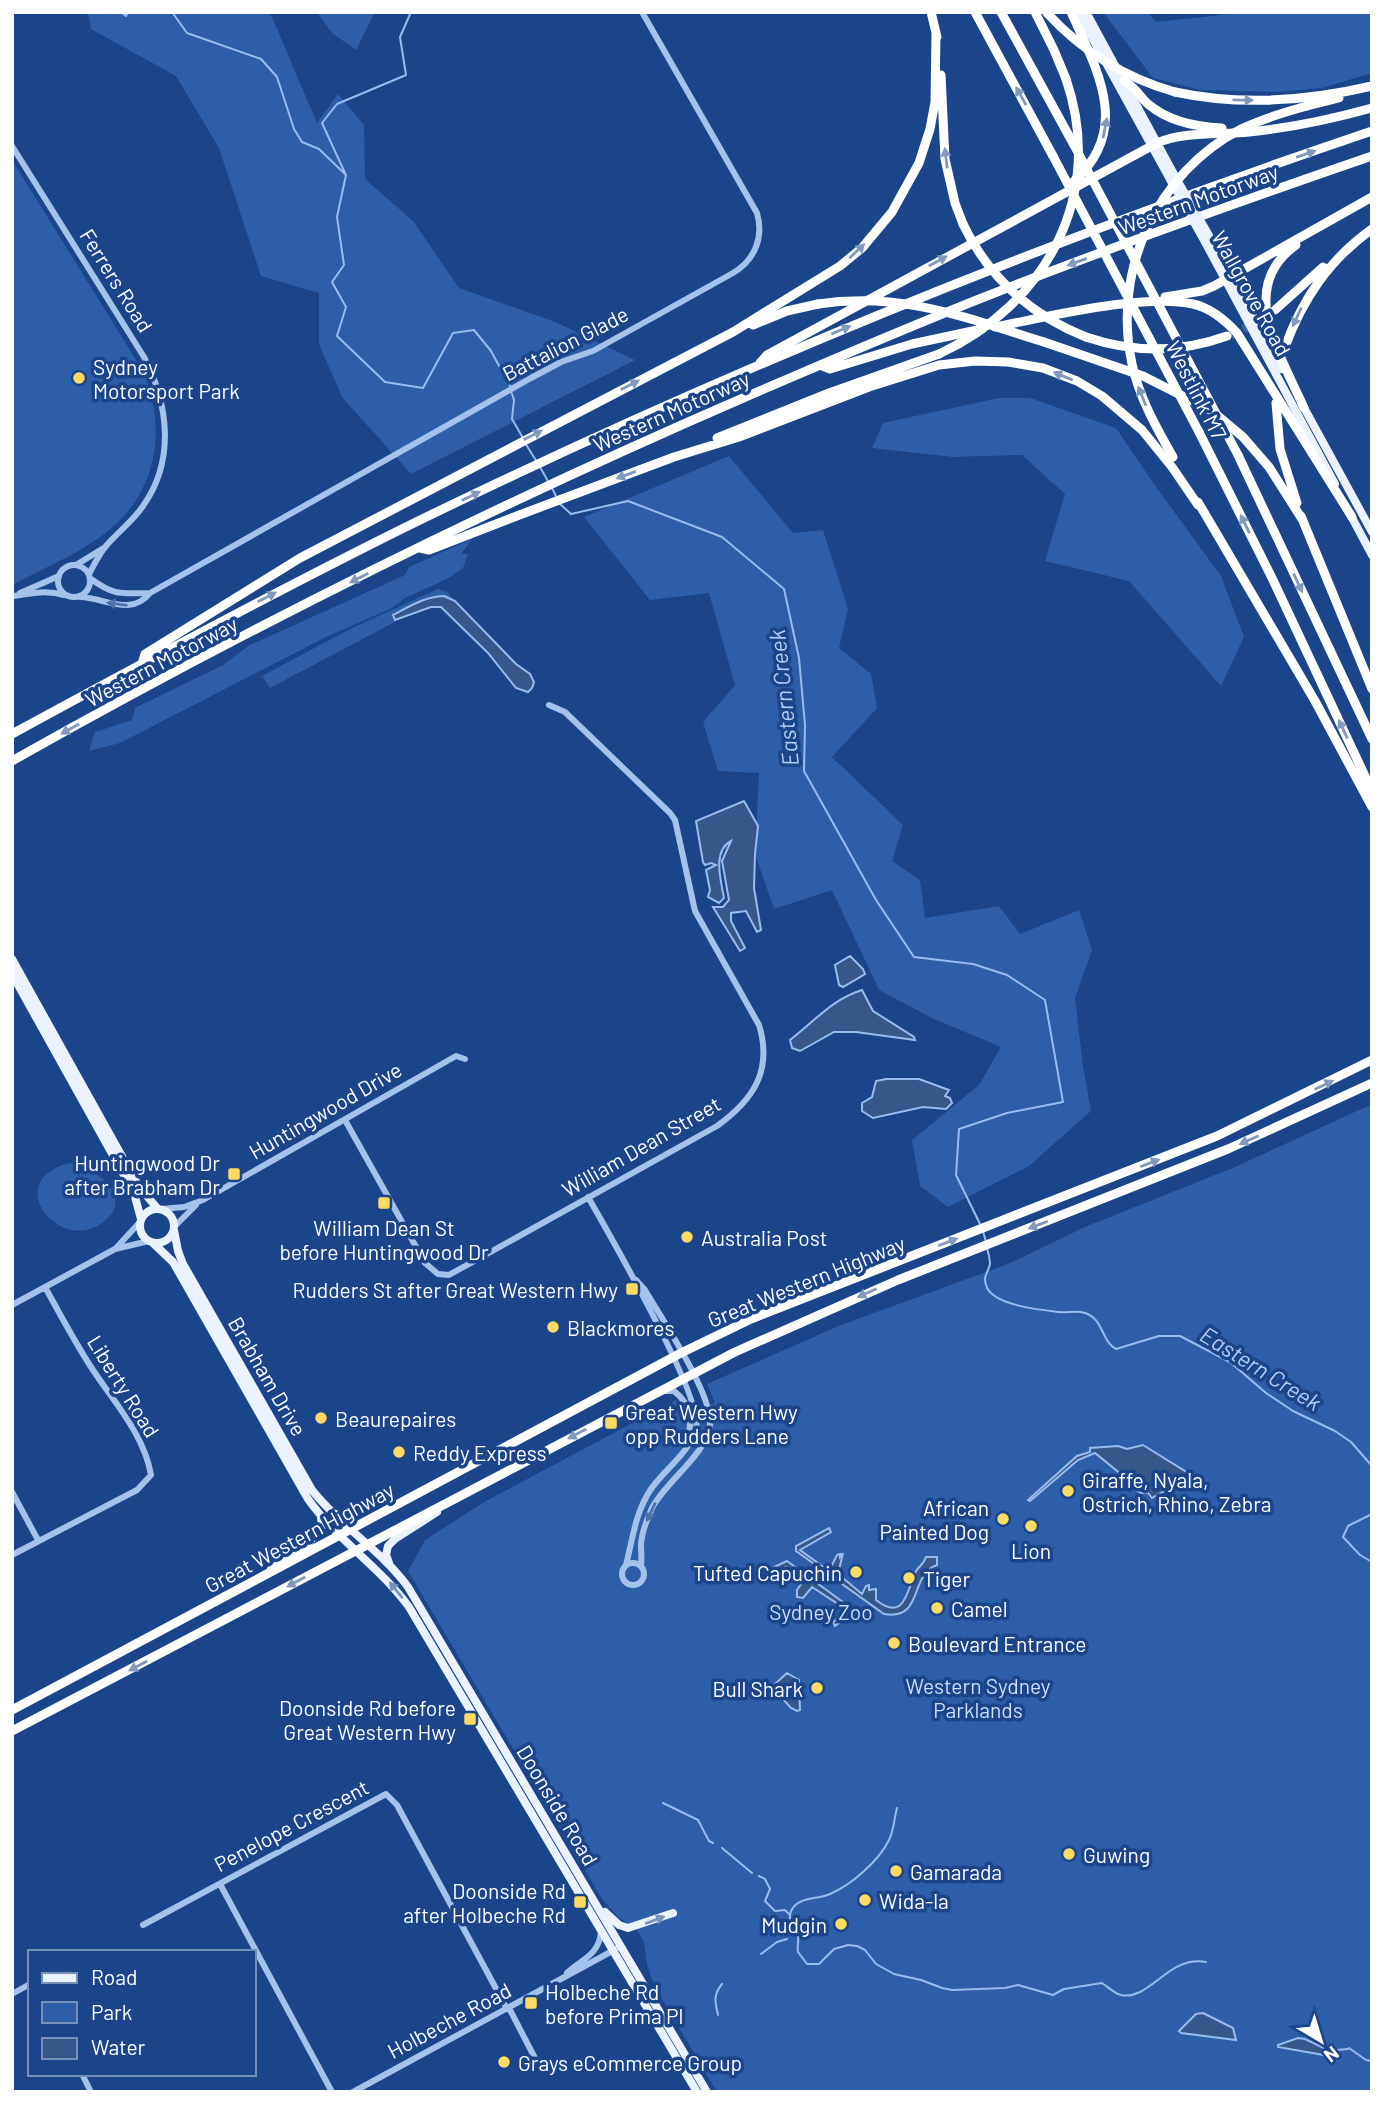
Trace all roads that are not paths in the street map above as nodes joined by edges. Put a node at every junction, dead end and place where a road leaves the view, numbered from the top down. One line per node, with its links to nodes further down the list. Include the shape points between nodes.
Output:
1 (642, 12): 44 (street, Battalion Glade, via 754,208 760,225 751,258 738,270 593,351 531,377)
2 (931, 12): 10 (highway)
3 (975, 12): 54 (highway, Westlink M7, one-way to 3, bridge, via 1199,432)
4 (1001, 12): 52 (highway, Westlink M7, one-way to 52, bridge, via 1238,455)
5 (1035, 12): 33 (highway, bridge, via 1066,79 1076,123 1077,172 1067,218 1036,279 982,331 939,354 794,406)
6 (1071, 12): 19 (highway, one-way to 6, via 1096,156 1107,116 1102,85)
7 (1078, 12): 16 (main road, Wallgrove Road)
8 (1086, 12): 11 (main road, Wallgrove Road)
9 (1046, 13): 12 (highway, one-way to 12, bridge, via 1079,44 1115,68 1175,92 1273,100)
10 (936, 34): 26 (highway, one-way to 10, via 840,266 892,212 912,177 930,129 936,90); 27 (highway, one-way to 10, bridge, via 1189,347 1123,347 1086,337 1017,297 988,266 955,203 946,159)
11 (1124, 81): 14 (highway, via 1149,105 1177,121); 16 (main road, Wallgrove Road)
12 (1372, 88): 34 (highway, one-way to 12, bridge, via 1142,397 1129,347 1128,292 1139,245 1165,196 1186,170 1220,142 1250,125)
13 (1372, 108): 14 (highway, via 1319,122)
14 (1258, 130): 16 (highway, via 1173,137)
15 (1372, 131): 30 (highway, Western Motorway, one-way to 15, via 1064,241)
16 (1154, 145): 19 (highway); 23 (main road, Wallgrove Road, bridge)
17 (12, 146): 38 (street, Ferrers Road, via 144,358 163,406 163,458 152,491 133,519)
18 (1372, 156): 29 (highway, Western Motorway, one-way to 29, via 990,294)
19 (1065, 193): 30 (highway, one-way to 19, via 767,355)
20 (1372, 197): 22 (highway)
21 (1372, 227): 25 (highway, via 1340,249); 28 (highway, one-way to 28, via 1335,259 1313,288)
22 (1299, 239): 23 (highway); 32 (highway, via 1274,270 1265,306 1270,334)
23 (1228, 278): 24 (highway, via 1202,290); 32 (main road, Wallgrove Road); 35 (main road, Wallgrove Road)
24 (1140, 303): 29 (highway, via 948,336 830,369); 35 (highway, via 1194,304 1226,321 1272,386)
25 (1275, 310)
26 (733, 332): 36 (highway, bridge, via 787,311 856,300 901,302 951,313 1044,342 1143,376 1212,411 1262,457); 48 (highway, one-way to 26, via 145,654 290,564)
27 (1227, 337)
28 (1285, 347)
29 (820, 365): 39 (highway, Western Motorway, via 533,492)
30 (756, 367): 48 (highway, Western Motorway, one-way to 30, via 272,594 523,471)
31 (1276, 403): 36 (highway, via 1280,449)
32 (1304, 408): 37 (main road, Wallgrove Road)
33 (674, 457): 34 (highway, one-way to 33, via 1142,430 1102,396 1043,368 997,361 925,369); 39 (highway, one-way to 39, via 429,550)
34 (1198, 505): 55 (highway, via 1315,701)
35 (1352, 517): 40 (main road, Wallgrove Road)
36 (1302, 519): 49 (highway)
37 (1372, 532)
38 (104, 548): 41 (street, Ferrers Road); 43 (street, Ferrers Road)
39 (420, 548): 53 (highway, Western Motorway, one-way to 53, via 211,652)
40 (1372, 555)
41 (76, 565): 42 (street); 43 (street)
42 (59, 576): 45 (street); 46 (street)
43 (90, 576): 44 (street, Battalion Glade, via 117,594); 47 (street, via 89,590)
44 (150, 593): 47 (street, Battalion Glade, one-way to 47, via 143,601 127,605)
45 (65, 595): 46 (street, via 38,592); 47 (street)
46 (13, 597)
47 (81, 597)
48 (142, 664): 51 (highway, Western Motorway)
49 (1372, 689)
50 (549, 705): 62 (street, William Dean Street, via 565,712 675,820 695,911 756,1017 763,1041 759,1077 744,1104 717,1126)
51 (12, 734)
52 (1372, 739)
53 (12, 761)
54 (1372, 791)
55 (1372, 807)
56 (12, 959): 64 (main road, via 139,1187)
57 (12, 974): 65 (main road, via 134,1193)
58 (465, 1059): 61 (street, Huntingwood Drive, via 456,1056)
59 (1372, 1060): 71 (highway, Great Western Highway, one-way to 59, via 751,1319 1217,1136)
60 (1372, 1083): 72 (highway, Great Western Highway, one-way to 72, via 1228,1149 898,1280)
61 (345, 1119): 62 (street, William Dean Street, via 423,1259 438,1274 457,1272); 63 (street, Huntingwood Drive)
62 (588, 1198): 71 (street, via 645,1290)
63 (202, 1200): 64 (street, Huntingwood Drive); 66 (street, Huntingwood Drive)
64 (160, 1209): 65 (main road, via 148,1211); 66 (main road, via 171,1216)
65 (141, 1220): 67 (main road, via 141,1233); 68 (street)
66 (174, 1229): 67 (main road, via 166,1241); 79 (main road, Brabham Drive, via 183,1264 312,1490)
67 (151, 1242): 68 (street); 78 (main road, Brabham Drive, via 173,1262)
68 (115, 1249): 69 (street)
69 (45, 1287): 70 (street); 80 (street, Liberty Road, via 128,1421 151,1475 137,1490)
70 (12, 1305)
71 (677, 1356): 72 (street); 73 (street); 79 (highway, Great Western Highway)
72 (693, 1374): 73 (highway, Great Western Highway); 85 (street, one-way to 85, via 709,1408 710,1430 651,1511 641,1539)
73 (683, 1379): 74 (highway, Great Western Highway); 75 (street, via 695,1407 697,1427)
74 (659, 1391): 75 (street, via 677,1393 690,1415 687,1438); 77 (highway, Great Western Highway, one-way to 77)
75 (670, 1465): 84 (street, via 641,1507)
76 (12, 1492): 80 (street)
77 (460, 1496): 81 (highway, Great Western Highway); 86 (main road, via 390,1543 386,1555)
78 (320, 1515): 79 (main road, Brabham Drive); 87 (main road, via 323,1527 313,1540)
79 (345, 1533): 81 (main road, Doonside Road); 82 (main road, Doonside Road); 87 (highway, Great Western Highway)
80 (38, 1541): 83 (street, Liberty Road)
81 (367, 1545): 82 (highway, Great Western Highway); 86 (main road, Doonside Road)
82 (357, 1550): 89 (highway, Great Western Highway, one-way to 89); 94 (main road, Doonside Road, one-way to 82, via 410,1607)
83 (12, 1555)
84 (626, 1565): 85 (street); 85 (street, via 622,1577 632,1586 644,1578)
85 (641, 1566)
86 (392, 1567): 91 (main road, Doonside Road)
87 (267, 1574): 88 (highway, Great Western Highway)
88 (12, 1710)
89 (12, 1731)
90 (220, 1884): 93 (street, Penelope Crescent); 96 (street); 102 (street, Penelope Crescent, via 386,1794 397,1805)
91 (597, 1905): 92 (main road, one-way to 92, via 619,1926 628,1928); 95 (main road, Doonside Road)
92 (673, 1913)
93 (143, 1925)
94 (601, 1932): 98 (main road, Doonside Road); 99 (street, Holbeche Road, via 592,1954)
95 (621, 1946): 98 (street, Holbeche Road); 109 (main road, Doonside Road)
96 (255, 1950)
97 (256, 1951): 106 (street)
98 (612, 1951): 99 (street, Holbeche Road); 108 (main road, Doonside Road)
99 (561, 1979): 102 (street, Holbeche Road)
100 (28, 1985): 101 (street)
101 (12, 1994)
102 (508, 2009): 103 (street); 107 (street, Holbeche Road)
103 (537, 2062)
104 (83, 2076): 105 (street)
105 (91, 2092)
106 (331, 2092)
107 (353, 2092)
108 (697, 2092)
109 (707, 2092)

